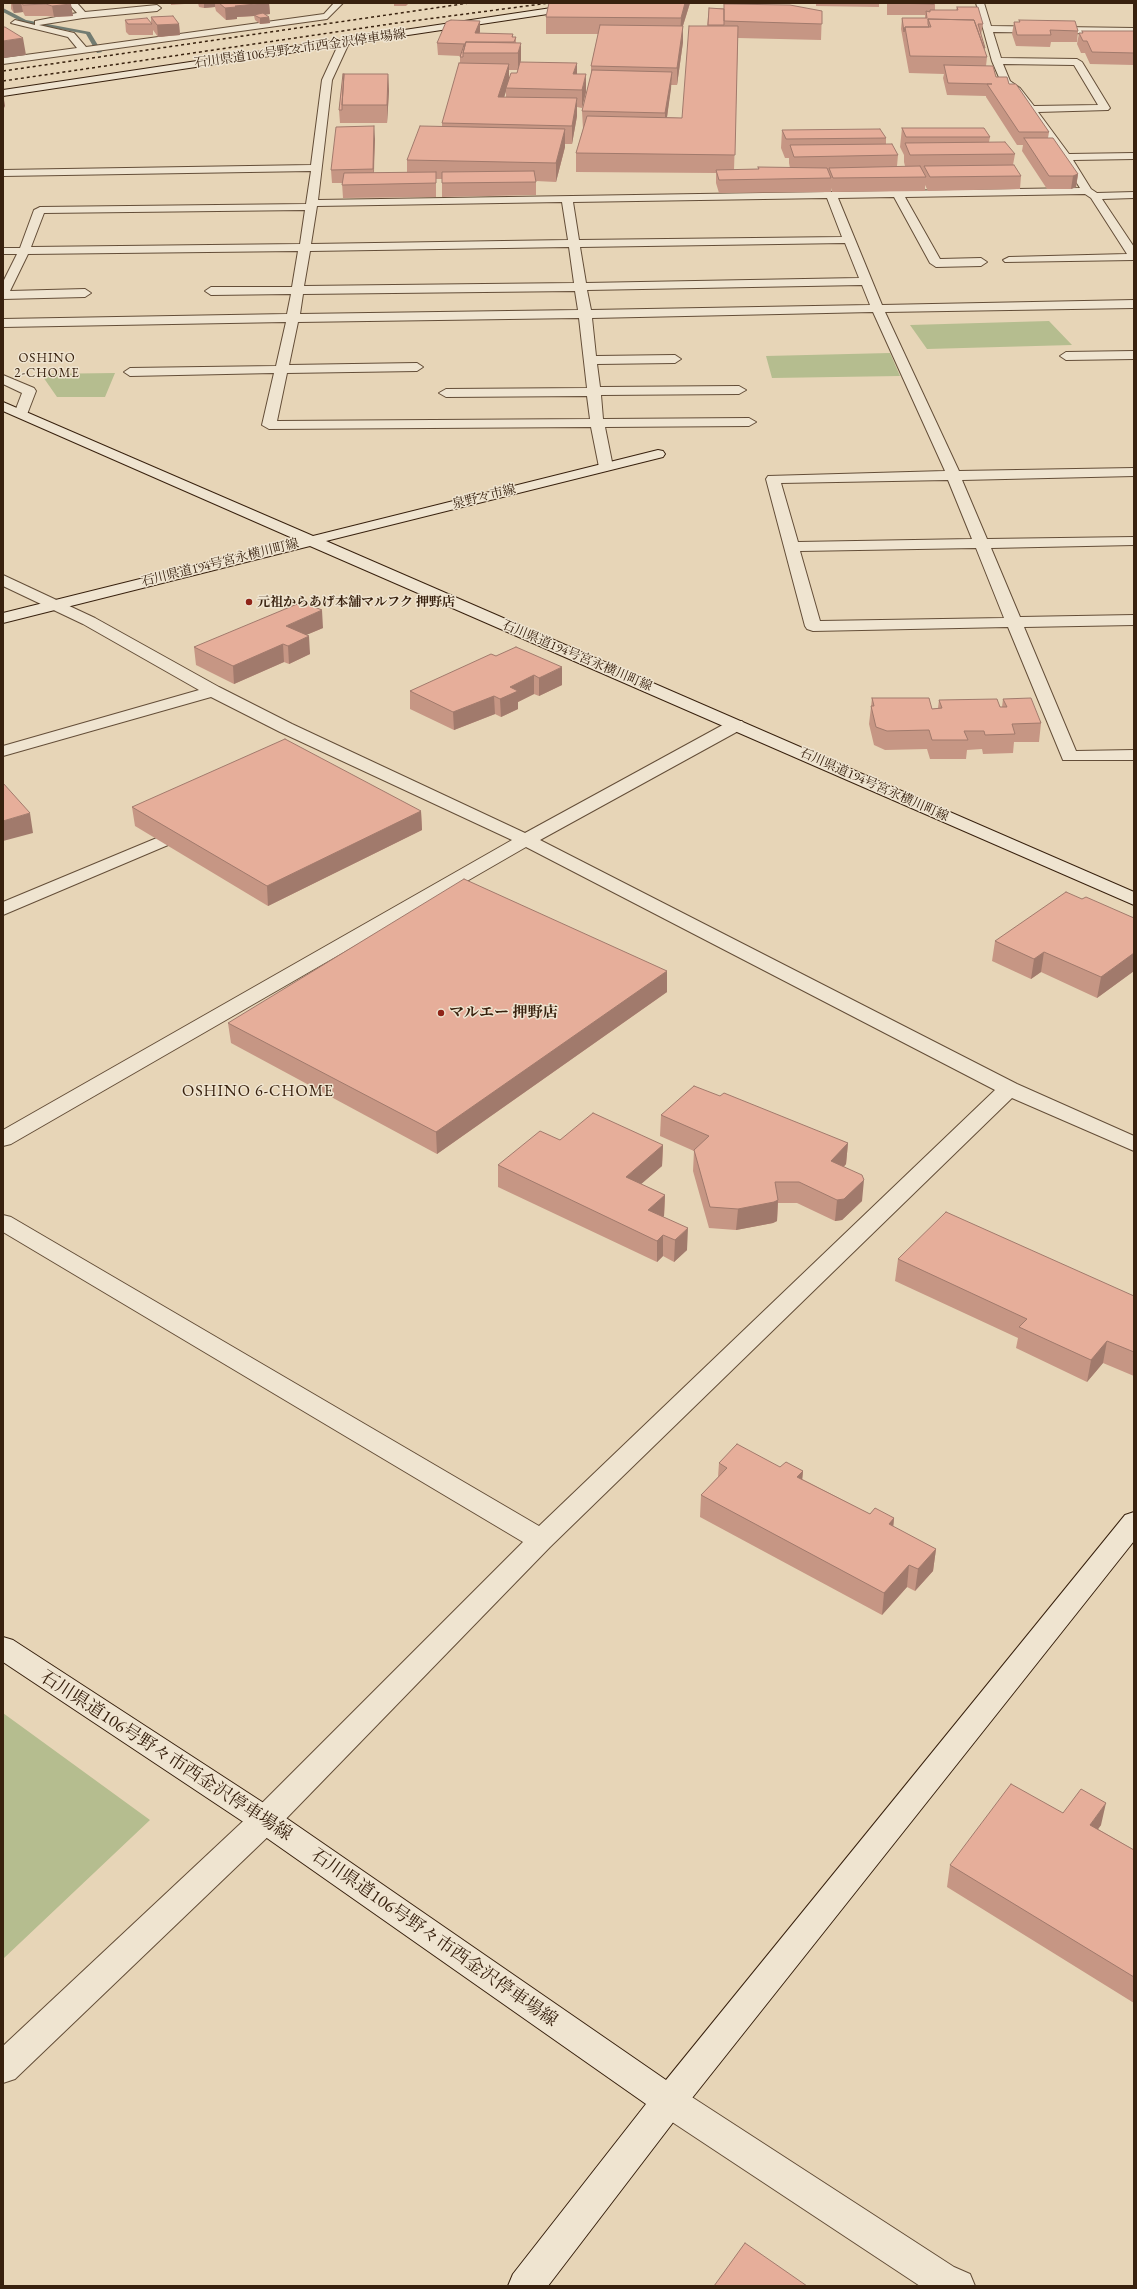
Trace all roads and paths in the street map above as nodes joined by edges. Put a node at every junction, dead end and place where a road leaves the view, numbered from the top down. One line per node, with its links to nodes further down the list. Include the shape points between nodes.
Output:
1 (72, 3): 6 (street)
2 (339, 3): 12 (street, via 327,16)
3 (980, 3): 9 (street)
4 (587, 4): 11 (street, 石川県道106号野々市西金沢停車場線)
5 (157, 8): 6 (street)
6 (83, 15): 8 (street)
7 (9, 23): 8 (street)
8 (32, 24): 12 (street, via 71,35)
9 (987, 29): 10 (street); 14 (street)
10 (1134, 31)
11 (344, 43): 15 (street, 石川県道106号野々市西金沢停車場線); 19 (street, via 327,80)
12 (89, 50): 13 (street)
13 (3, 61)
14 (996, 61): 16 (street, via 1006,82 1017,90); 16 (street, via 1077,62 1105,108)
15 (3, 92)
16 (1031, 109): 18 (street)
17 (1134, 156): 18 (street)
18 (1066, 157): 22 (street)
19 (317, 168): 20 (street); 26 (street)
20 (3, 173)
21 (898, 194): 22 (street); 23 (street); 36 (street, via 936,263)
22 (1091, 194): 24 (street); 27 (street)
23 (831, 195): 25 (street); 29 (street)
24 (1134, 195)
25 (567, 199): 26 (street); 30 (street)
26 (312, 205): 31 (street); 33 (street, via 40,210)
27 (1121, 237): 28 (street); 34 (street)
28 (1134, 237)
29 (850, 240): 30 (street); 37 (street)
30 (574, 244): 31 (street); 38 (street)
31 (305, 248): 33 (street); 39 (street)
32 (3, 251): 33 (street)
33 (24, 251): 41 (street)
34 (1134, 257): 35 (street)
35 (1009, 260)
36 (981, 262)
37 (866, 281): 38 (street); 44 (street)
38 (580, 287): 39 (street); 45 (street)
39 (298, 290): 40 (street); 46 (street)
40 (211, 291)
41 (3, 294): 42 (street)
42 (85, 294)
43 (1134, 304): 44 (street)
44 (877, 307): 45 (street); 66 (street)
45 (585, 314): 46 (street); 51 (street)
46 (293, 318): 47 (street); 53 (street)
47 (3, 323)
48 (1134, 355): 49 (street)
49 (1066, 356)
50 (675, 358): 51 (street)
51 (590, 360): 56 (street)
52 (417, 367): 53 (street)
53 (282, 369): 54 (street); 62 (street, via 269,425)
54 (130, 372)
55 (3, 379): 60 (street, via 29,391)
56 (594, 390): 57 (street); 58 (street); 62 (street)
57 (739, 390)
58 (446, 392)
59 (3, 406): 60 (street)
60 (21, 414): 67 (street)
61 (749, 422): 62 (street)
62 (597, 423): 64 (street)
63 (658, 454): 64 (street, 泉野々市線)
64 (606, 467): 67 (street, 泉野々市線)
65 (1134, 472): 66 (street)
66 (953, 474): 69 (street); 70 (street, via 773,479)
67 (309, 540): 72 (street, 石川県道194号宮永横川町線); 77 (street, 石川県道194号宮永横川町線)
68 (1134, 541): 69 (street)
69 (982, 544): 70 (street); 75 (street)
70 (792, 547): 75 (street, via 813,626)
71 (3, 580): 72 (street)
72 (53, 605): 73 (street, 石川県道194号宮永横川町線); 76 (street, via 88,621)
73 (3, 618)
74 (1134, 620): 75 (street)
75 (1014, 623): 79 (street, via 1069,756)
76 (213, 692): 78 (street); 80 (street)
77 (736, 725): 83 (street); 84 (street, 石川県道194号宮永横川町線)
78 (3, 751)
79 (1134, 755)
80 (352, 759): 81 (street); 83 (street)
81 (331, 769)
82 (207, 822): 85 (street)
83 (526, 840): 86 (street); 87 (street)
84 (1134, 899)
85 (3, 909)
86 (1009, 1089): 88 (street); 91 (street)
87 (3, 1139)
88 (1134, 1144)
89 (3, 1222): 91 (street)
90 (1134, 1522): 95 (street)
91 (541, 1540): 93 (street)
92 (3, 1648): 93 (street, 石川県道106号野々市西金沢停車場線)
93 (265, 1820): 94 (street); 95 (street, 石川県道106号野々市西金沢停車場線)
94 (3, 2068)
95 (669, 2101): 96 (street); 97 (street, 石川県道106号野々市西金沢停車場線, via 942,2280)
96 (526, 2286)
97 (957, 2286)

